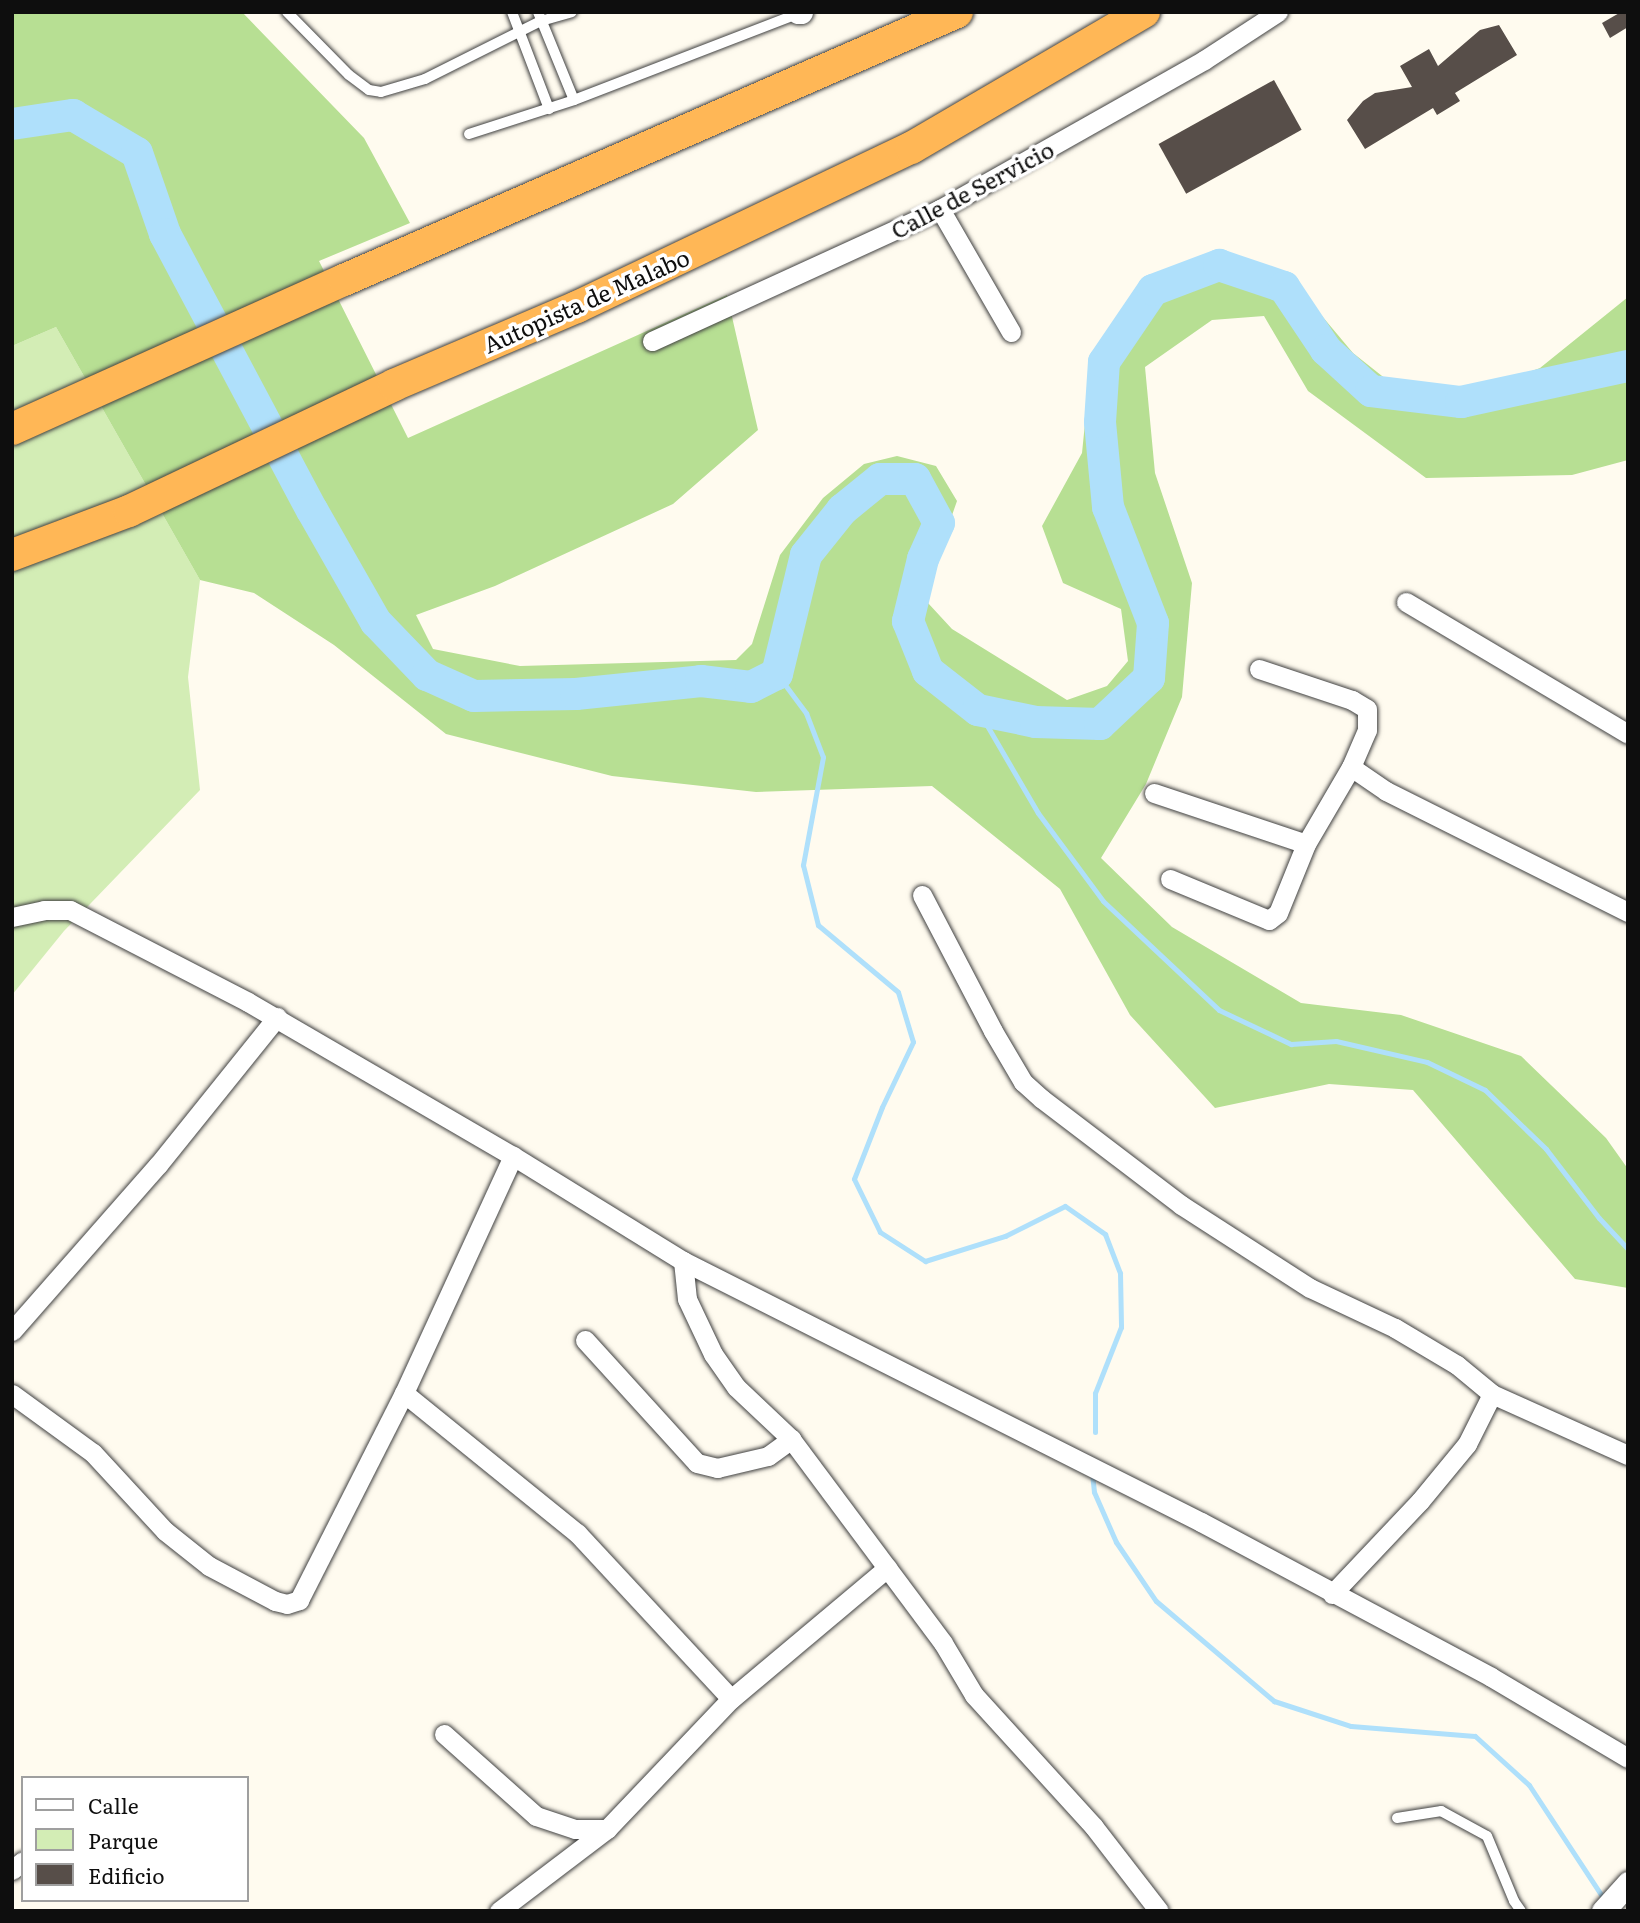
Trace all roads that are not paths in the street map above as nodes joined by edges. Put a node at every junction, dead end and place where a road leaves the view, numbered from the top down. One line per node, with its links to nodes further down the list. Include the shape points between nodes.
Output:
1 (287, 12): 9 (lane, via 349,75 369,90 381,92 425,79)
2 (512, 12): 9 (lane)
3 (572, 12): 8 (lane)
4 (957, 12): 16 (highway)
5 (1144, 12): 17 (highway, Autopista de Malabo, via 911,148 577,307 394,385 129,511)
6 (1279, 12): 13 (street, Calle de Servicio, via 1204,60)
7 (799, 13): 10 (lane)
8 (540, 16): 9 (lane); 10 (lane)
9 (521, 31): 11 (lane)
10 (574, 100): 11 (lane)
11 (549, 109): 12 (lane)
12 (469, 134)
13 (940, 209): 14 (street); 15 (street, Calle de Servicio)
14 (1011, 332)
15 (652, 341)
16 (12, 429)
17 (12, 555)
18 (1406, 602): 20 (street)
19 (1259, 669): 21 (street, via 1367,709 1367,730)
20 (1628, 734)
21 (1351, 767): 23 (street); 26 (street, via 1386,791)
22 (1154, 793): 23 (street)
23 (1306, 844): 24 (street, via 1278,913 1269,920)
24 (1170, 879)
25 (922, 895): 35 (street, via 1023,1082 1042,1099 1222,1233 1310,1288 1395,1328 1457,1365)
26 (1628, 912)
27 (12, 917): 28 (street, via 70,910)
28 (277, 1017): 29 (street); 31 (street, via 158,1165)
29 (513, 1156): 30 (street); 33 (street)
30 (683, 1261): 36 (street, via 687,1299 713,1354 736,1387); 39 (street, via 1188,1515)
31 (12, 1331)
32 (585, 1340): 36 (street, via 697,1462 717,1468 768,1456)
33 (404, 1393): 34 (street, via 299,1600 287,1604 209,1566 165,1531 93,1452); 40 (street, via 577,1533)
34 (12, 1394)
35 (1493, 1394): 37 (street); 39 (street, via 1467,1444)
36 (791, 1439): 38 (street)
37 (1628, 1455)
38 (887, 1568): 40 (street); 47 (street, via 943,1643 974,1695 1094,1827)
39 (1332, 1594): 42 (street, via 1491,1677)
40 (731, 1699): 44 (street)
41 (444, 1734): 44 (street, via 536,1816 575,1829)
42 (1628, 1758)
43 (1397, 1818): 48 (lane, via 1441,1811 1487,1836)
44 (607, 1829): 46 (street)
45 (1626, 1885): 49 (street)
46 (499, 1911)
47 (1159, 1911)
48 (1521, 1911)
49 (1602, 1911)

